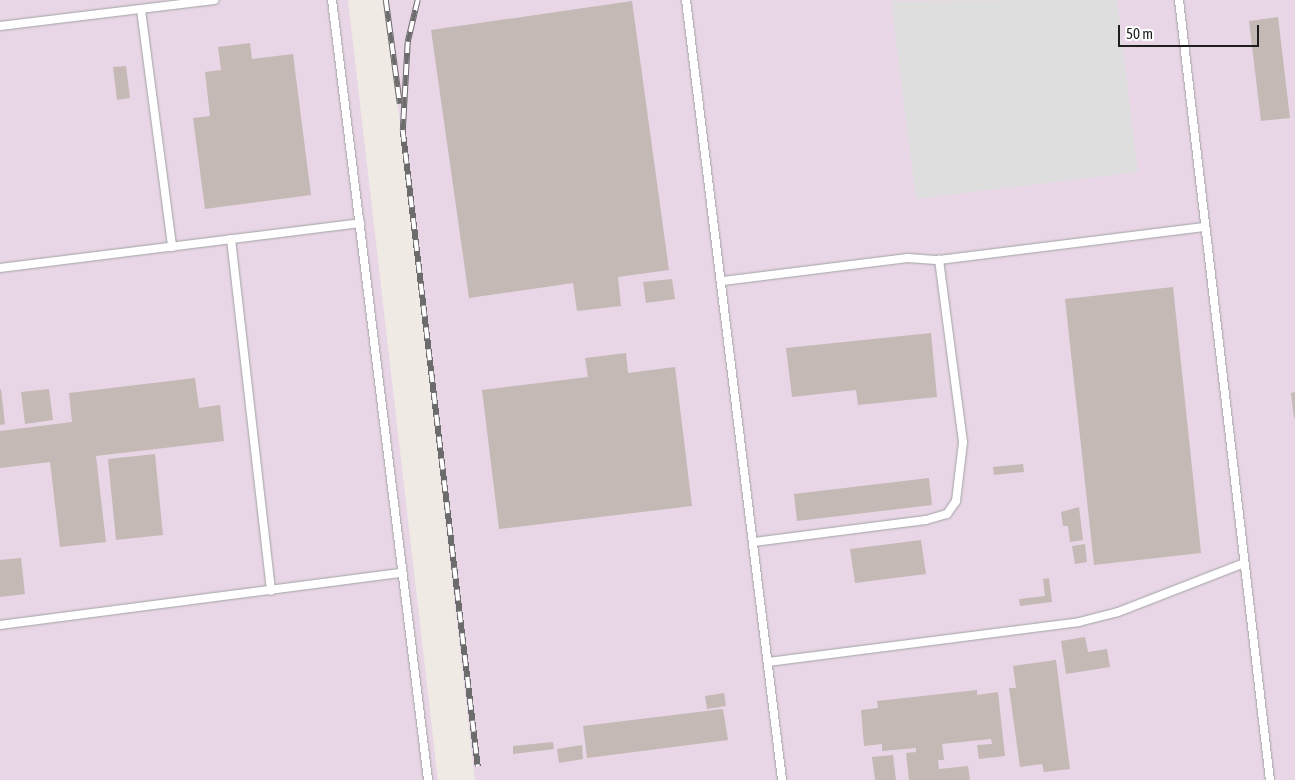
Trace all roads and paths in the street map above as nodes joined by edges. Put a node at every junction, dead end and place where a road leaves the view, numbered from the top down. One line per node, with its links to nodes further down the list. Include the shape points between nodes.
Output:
1 (214, 0): 5 (lane)
2 (332, 0): 7 (lane)
3 (686, 0): 13 (lane)
4 (1179, 0): 8 (lane)
5 (141, 10): 6 (lane); 10 (lane)
6 (0, 26)
7 (360, 223): 9 (lane); 16 (lane)
8 (1204, 227): 11 (lane); 15 (lane)
9 (231, 239): 10 (lane); 17 (lane)
10 (172, 247): 12 (lane)
11 (940, 260): 13 (lane, via 908,258); 14 (lane, via 963,442 956,501 947,514 926,520)
12 (0, 268)
13 (723, 281): 14 (lane)
14 (754, 542): 19 (lane)
15 (1242, 564): 19 (lane, via 1118,612 1079,622); 22 (lane)
16 (402, 573): 17 (lane); 20 (lane)
17 (271, 591): 18 (lane)
18 (0, 625)
19 (768, 662): 21 (lane)
20 (428, 780)
21 (782, 780)
22 (1270, 780)

